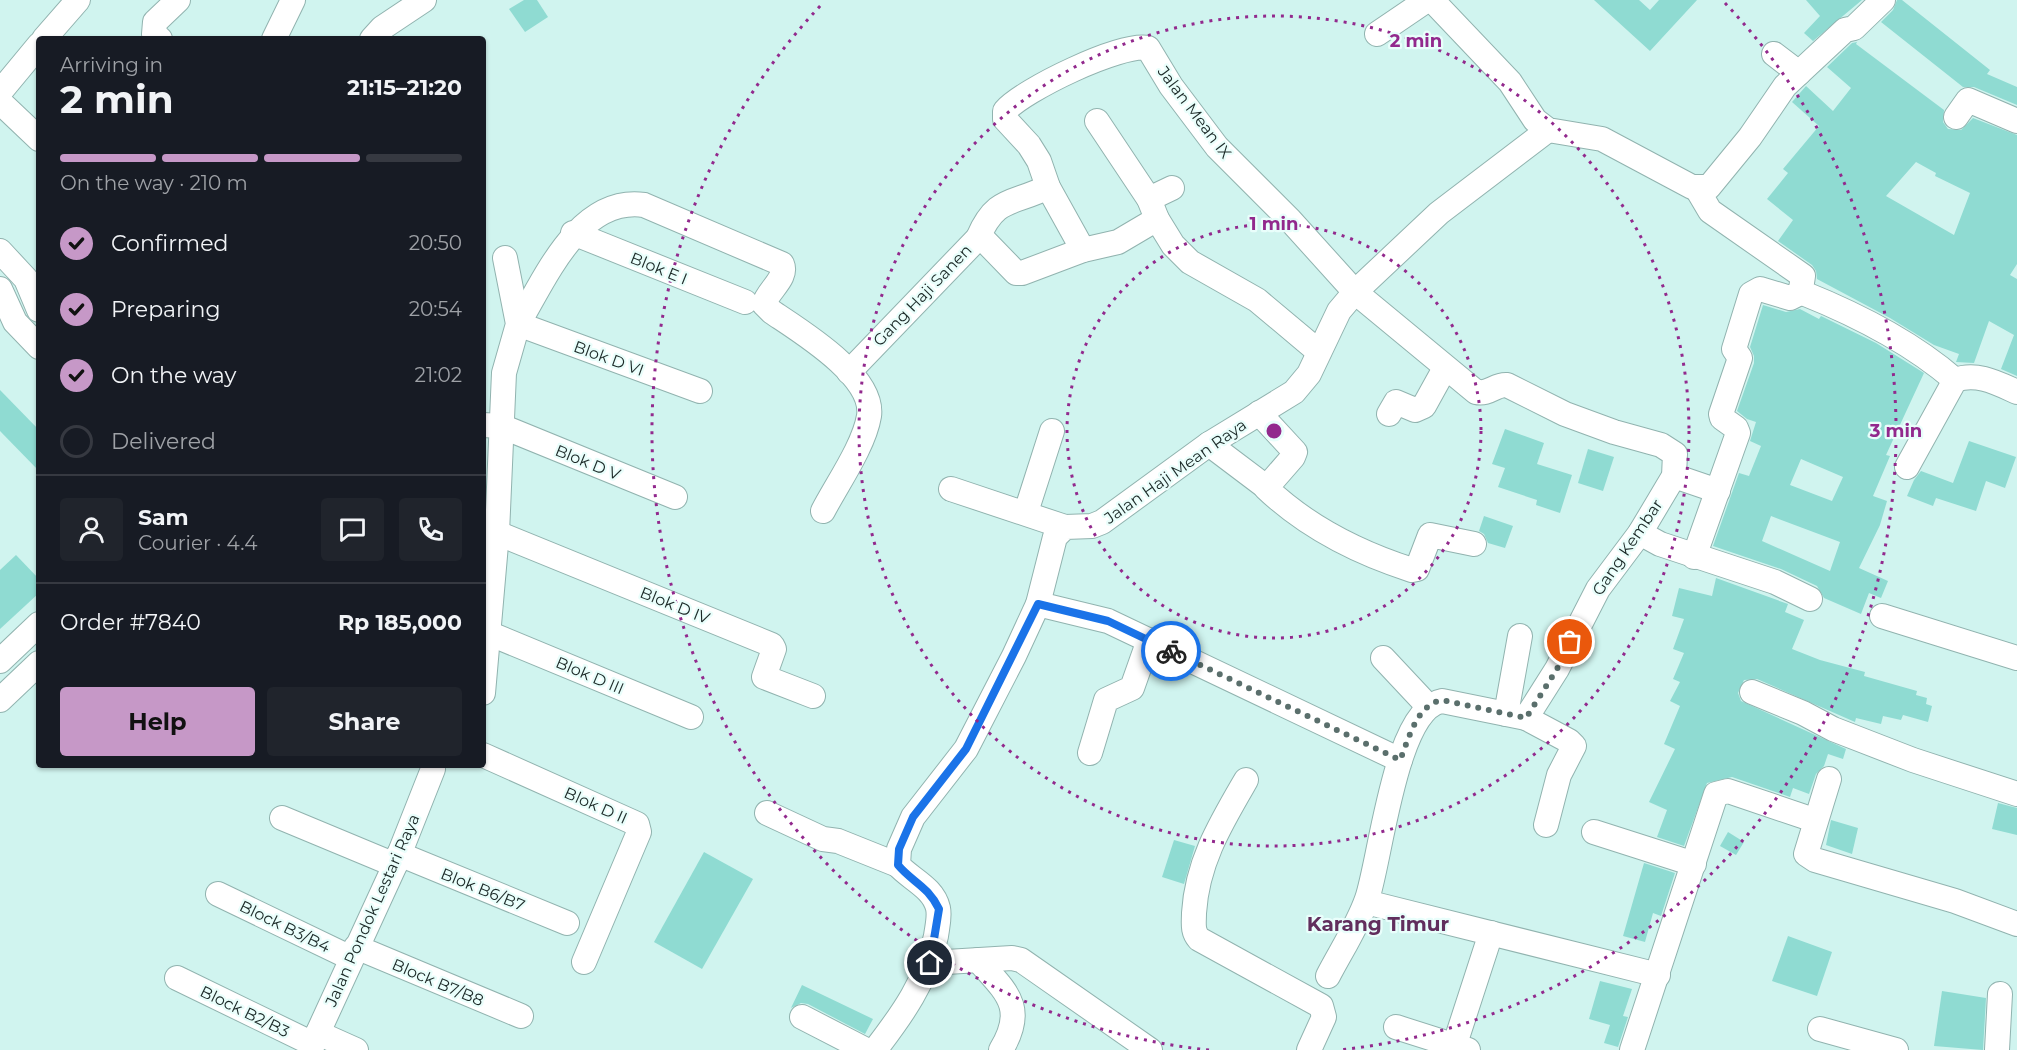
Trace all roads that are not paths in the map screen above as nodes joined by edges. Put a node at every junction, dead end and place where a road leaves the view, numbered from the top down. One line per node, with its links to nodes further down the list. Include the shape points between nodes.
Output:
1 (178, 0): 10 (street, via 155,22)
2 (293, 0): 11 (street)
3 (424, 0): 12 (street)
4 (1427, 0): 8 (street)
5 (1432, 0): 21 (street, via 1510,82 1535,120)
6 (1883, 0): 15 (street)
7 (63, 5): 9 (street)
8 (1377, 34)
9 (46, 36)
10 (156, 36)
11 (278, 36)
12 (375, 36)
13 (36, 49): 16 (street)
14 (1774, 54): 15 (street)
15 (1799, 74): 25 (street, via 1785,86 1709,187)
16 (0, 92)
17 (0, 102): 22 (street)
18 (1956, 117): 20 (street, via 1968,100)
19 (1097, 122): 26 (street)
20 (2017, 122)
21 (1548, 130): 25 (street, via 1602,139); 36 (street, Jalan Haji Mean Raya, via 1439,213)
22 (36, 136)
23 (1048, 187): 28 (street, via 999,206 988,216); 29 (street); 36 (street, Jalan Mean IX, via 1039,161 1005,119 1005,111 1071,70 1101,57 1144,47 1151,51 1171,86 1217,147)
24 (1172, 188): 26 (street, Gang Haji Sanen)
25 (1697, 189): 34 (street, via 1710,211 1803,276)
26 (1153, 209): 29 (street, Gang Haji Sanen, via 1130,238); 42 (street, via 1173,245 1190,262 1257,300)
27 (573, 233): 37 (street, Blok E I); 40 (street); 44 (street, via 589,220 634,203 771,257 784,269 764,304 831,352)
28 (978, 238): 29 (street, Gang Haji Sanen, via 1016,273); 44 (street, Gang Haji Sanen)
29 (1083, 250)
30 (0, 251): 32 (street)
31 (505, 258): 40 (street)
32 (32, 278): 33 (street); 35 (street)
33 (0, 288): 39 (street)
34 (1802, 292): 45 (street, via 1842,308 1928,356); 57 (street, via 1790,298 1760,289 1751,294 1734,349 1740,358 1720,414 1738,433)
35 (36, 297)
36 (1360, 297): 42 (street, Jalan Haji Mean Raya, via 1339,310); 43 (street, Jalan Mean IX)
37 (745, 302)
38 (36, 313): 39 (street)
39 (15, 322): 41 (street)
40 (518, 324): 46 (street, Blok D VI); 50 (street)
41 (36, 344)
42 (1319, 352): 48 (street, Jalan Haji Mean Raya, via 1309,374 1294,392)
43 (1445, 368): 49 (street, via 1424,406 1415,410 1396,402); 53 (street, Jalan Mean IX, via 1476,392 1507,385 1565,414 1661,445)
44 (849, 372): 59 (street, via 869,413 866,429)
45 (1955, 380): 47 (street, via 1989,380); 54 (street)
46 (700, 392)
47 (2017, 392)
48 (1259, 413): 52 (street, Jalan Haji Mean Raya); 55 (street, via 1295,452)
49 (1389, 414)
50 (492, 425): 58 (street, Blok D V); 62 (street)
51 (1052, 431): 60 (street)
52 (1209, 444): 55 (street); 61 (street, Jalan Haji Mean Raya, via 1102,522)
53 (1674, 465): 57 (street); 63 (street, Gang Kembar)
54 (1907, 467)
55 (1266, 487): 64 (street, via 1287,509 1314,527 1412,570 1417,569 1430,535)
56 (951, 489): 60 (street)
57 (1718, 491): 65 (street)
58 (675, 498)
59 (823, 511)
60 (1026, 512): 61 (street)
61 (1065, 527): 67 (street, via 1055,537)
62 (497, 533): 70 (street); 79 (street, Blok D IV, via 772,645 764,677)
63 (1640, 533): 65 (street); 82 (street, Gang Kembar, via 1598,589 1557,669)
64 (1474, 544)
65 (1694, 557): 66 (street, via 1775,582)
66 (1810, 599)
67 (1038, 604): 72 (street, via 1108,621); 98 (street, via 966,749 913,817 899,849)
68 (1882, 616): 75 (street)
69 (36, 627): 76 (street)
70 (488, 633): 73 (street); 83 (street, Blok D III)
71 (1520, 636): 82 (street)
72 (1149, 640): 84 (street, via 1132,688 1106,700); 86 (street)
73 (486, 657)
74 (1383, 658): 81 (street)
75 (2017, 658)
76 (0, 661)
77 (36, 666): 80 (street)
78 (1752, 692): 90 (street, via 1913,760)
79 (813, 696)
80 (0, 700)
81 (1428, 706): 82 (street, via 1442,700); 86 (street)
82 (1516, 716): 94 (street, via 1574,746 1559,775)
83 (692, 717)
84 (1090, 753)
85 (486, 756): 106 (street, Blok D II, via 639,828)
86 (1400, 760): 100 (street)
87 (433, 768): 96 (street, Jalan Pondok Lestari Raya)
88 (1829, 779): 93 (street)
89 (1246, 780): 123 (street, via 1212,839 1203,863 1195,894 1194,934 1324,1010)
90 (2015, 786)
91 (767, 813): 98 (street, via 823,839 843,842)
92 (282, 818): 96 (street, Blok B6/B7)
93 (1814, 820): 97 (street, via 1721,791 1716,794); 102 (street, via 1806,854 1815,860 1955,901)
94 (1546, 825)
95 (1594, 832): 97 (street)
96 (397, 860): 101 (street, Blok B6/B7); 104 (street, Jalan Pondok Lestari Raya)
97 (1694, 864): 108 (street)
98 (898, 865): 107 (street, via 920,882 939,909)
99 (218, 894): 104 (street, Block B3/B4)
100 (1368, 898): 103 (street, via 1374,904); 109 (street)
101 (567, 923)
102 (2017, 924)
103 (1491, 933): 108 (street); 117 (street)
104 (353, 953): 112 (street, Block B7/B8); 116 (street, Jalan Pondok Lestari Raya)
105 (978, 960): 107 (street); 121 (street, via 1010,998 1013,1008 1010,1035); 122 (street, via 1021,960)
106 (584, 962)
107 (930, 963): 120 (street, via 900,1018)
108 (1658, 975): 124 (street)
109 (1328, 976)
110 (177, 978): 116 (street, Block B2/B3)
111 (2000, 994): 126 (street)
112 (521, 1016)
113 (802, 1017): 119 (street)
114 (1396, 1027): 117 (street)
115 (1820, 1029): 125 (street)
116 (313, 1042): 118 (street, Block B2/B3)
117 (1458, 1049)
118 (356, 1050)
119 (866, 1050)
120 (875, 1050)
121 (1001, 1050)
122 (1150, 1050)
123 (1309, 1050)
124 (1632, 1050)
125 (1896, 1050)
126 (1997, 1050)

